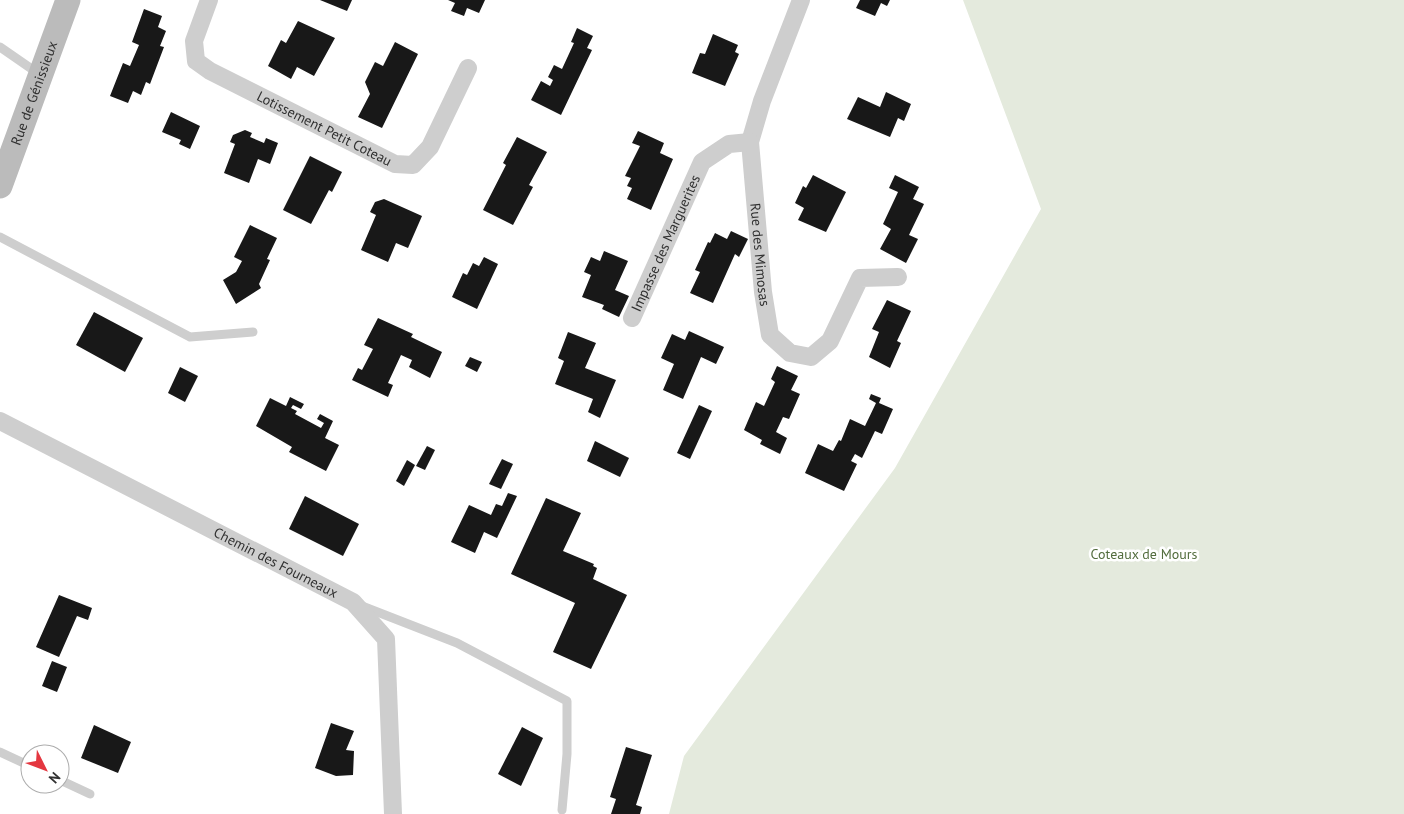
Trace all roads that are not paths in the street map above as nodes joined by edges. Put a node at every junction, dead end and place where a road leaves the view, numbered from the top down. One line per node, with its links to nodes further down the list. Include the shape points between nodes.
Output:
1 (68, 0): 6 (street, Rue de Génissieux)
2 (209, 0): 5 (street, Lotissement Petit Coteau, via 194,41 196,61 395,164 414,165 430,146)
3 (801, 0): 7 (street, Rue des Mimosas, via 762,101)
4 (0, 47): 6 (lane)
5 (468, 68)
6 (40, 75): 8 (street, Rue de Génissieux)
7 (750, 142): 10 (street, Rue des Mimosas, via 763,292 770,335 790,354 811,358 830,341 860,278); 11 (street, Impasse des Marguerites, via 729,144 702,162)
8 (0, 186)
9 (0, 237): 12 (lane, via 190,337)
10 (898, 277)
11 (632, 318)
12 (253, 332)
13 (0, 421): 14 (street, Chemin des Fourneaux)
14 (353, 602): 19 (lane, via 457,643 567,701); 20 (street, Chemin des Fourneaux, via 386,639)
15 (0, 752): 16 (lane)
16 (20, 761)
17 (70, 785): 18 (lane)
18 (90, 794)
19 (562, 810)
20 (393, 814)

